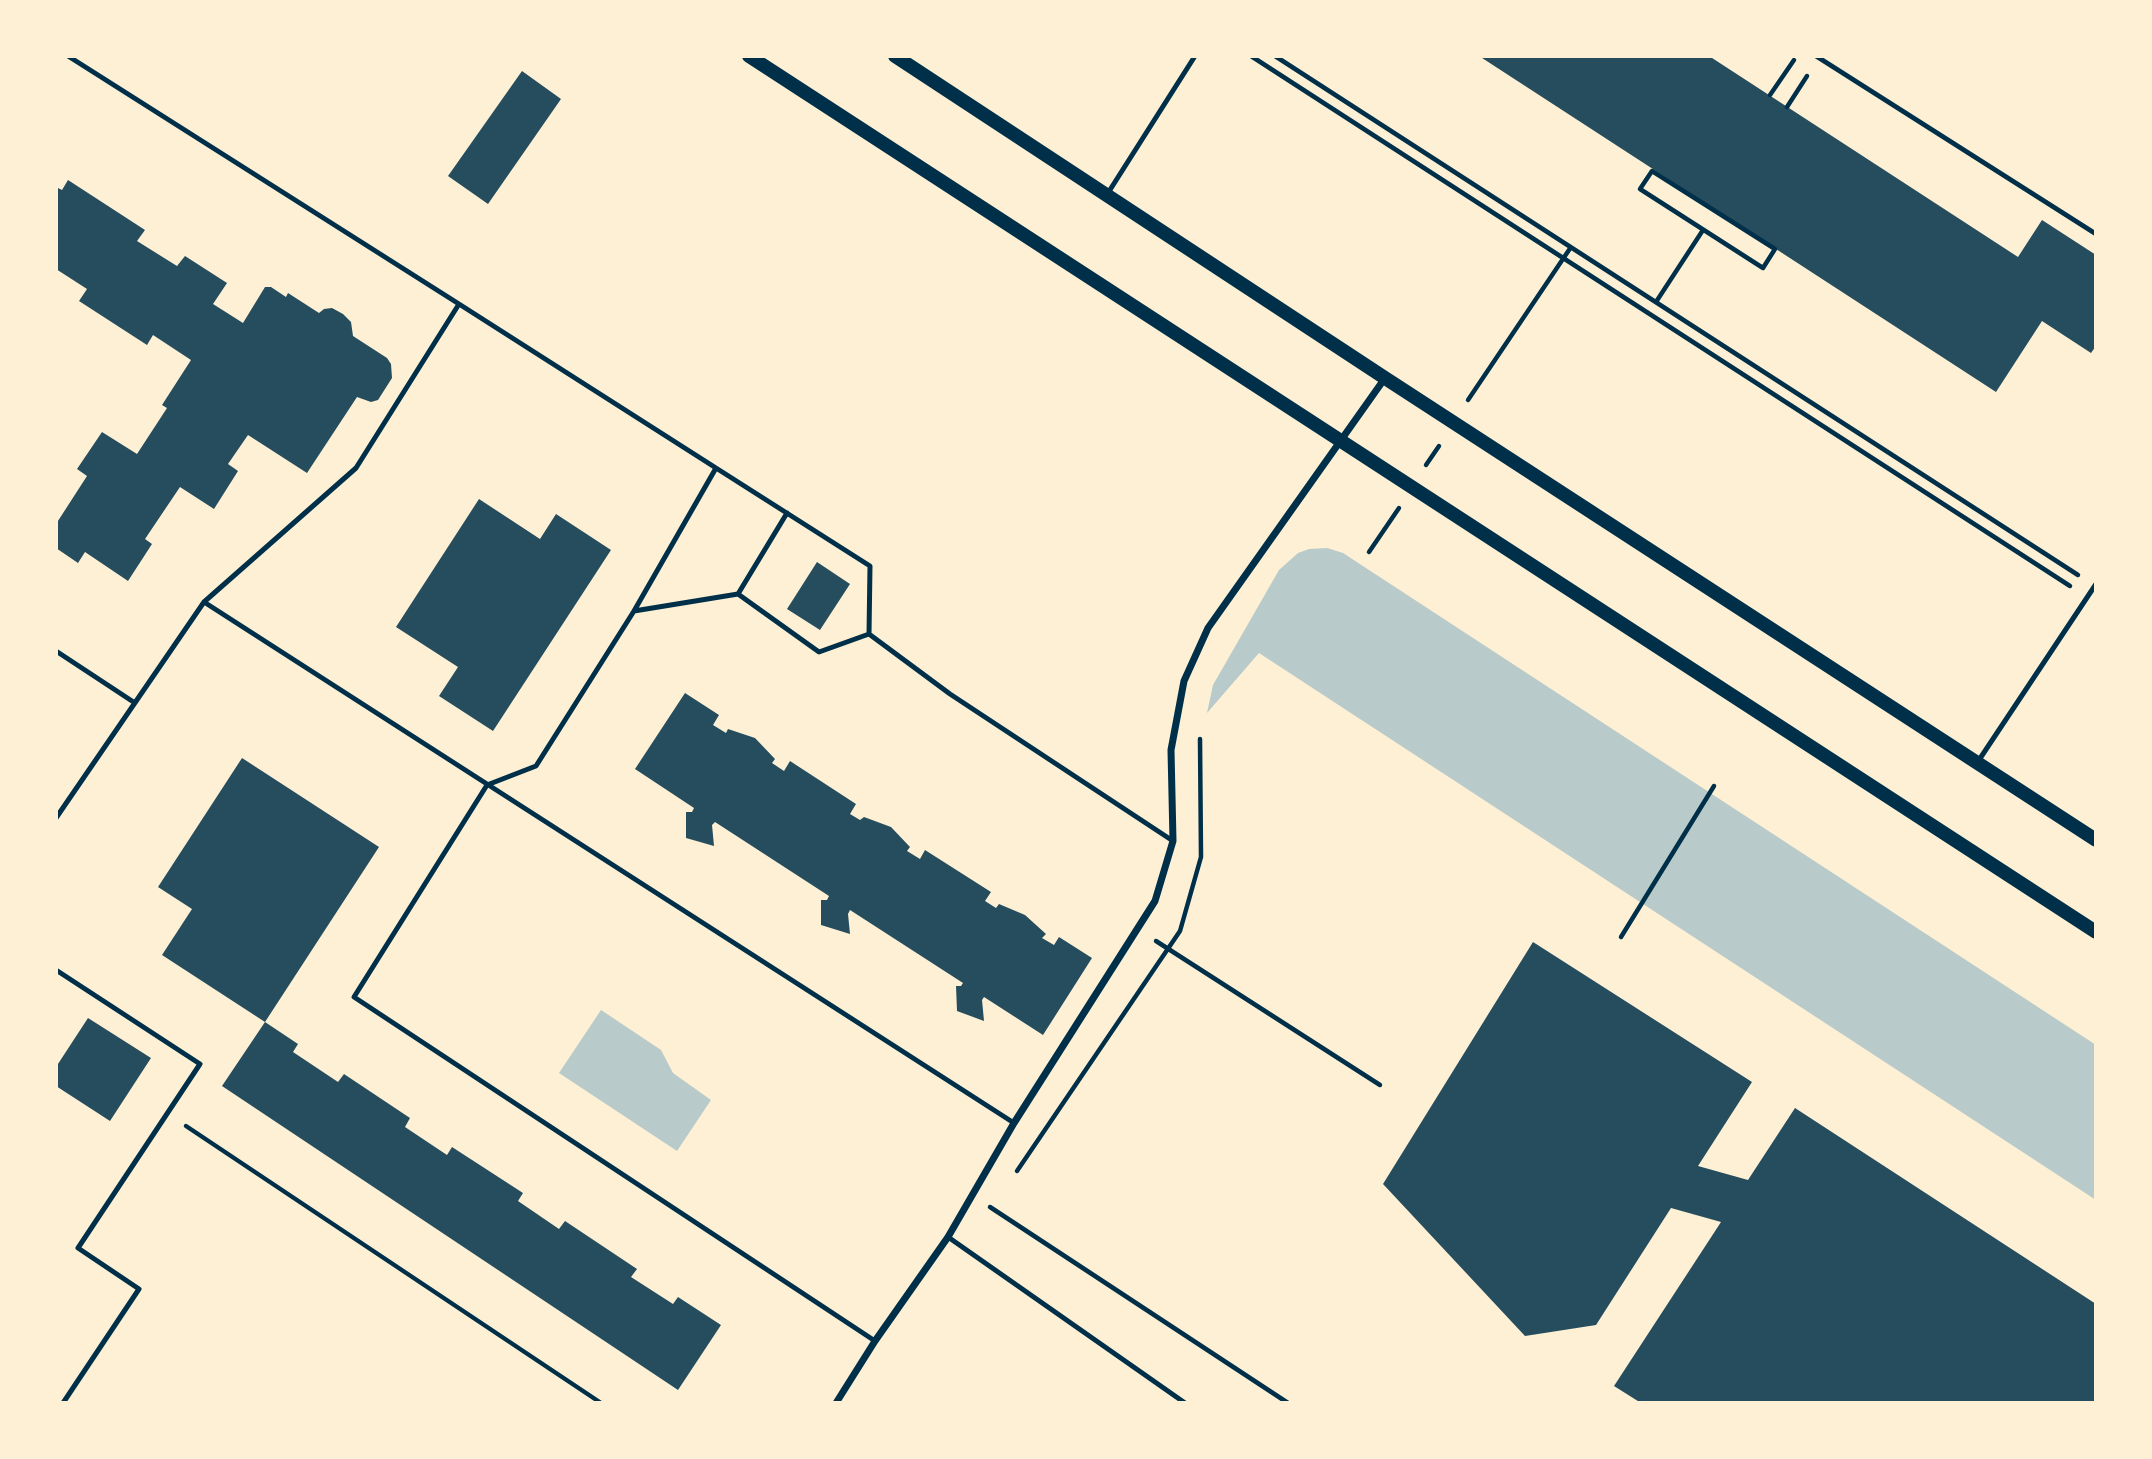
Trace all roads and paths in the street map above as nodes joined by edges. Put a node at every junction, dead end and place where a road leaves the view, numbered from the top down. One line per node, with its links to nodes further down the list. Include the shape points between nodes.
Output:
1 (68, 56): 18 (lane)
2 (749, 56): 21 (main road)
3 (895, 56): 12 (main road)
4 (1195, 56): 12 (lane)
5 (1251, 56): 16 (path)
6 (1275, 56): 15 (path)
7 (1796, 56): 10 (path)
8 (1816, 56): 14 (lane)
9 (1799, 88): 11 (path)
10 (1770, 95)
11 (1787, 107)
12 (1106, 195): 19 (main road)
13 (1703, 230): 13 (path, via 1763,268 1774,249 1651,171 1640,189); 17 (path)
14 (2096, 234)
15 (1571, 247): 16 (path); 17 (path)
16 (1564, 257): 20 (path); 26 (path)
17 (1656, 302): 24 (path)
18 (459, 304): 22 (lane); 27 (lane, via 356,468)
19 (1385, 378): 21 (street); 32 (main road)
20 (1469, 398)
21 (1340, 442): 37 (street, via 1208,628 1184,681 1171,750); 39 (main road)
22 (716, 468): 23 (lane); 28 (lane)
23 (787, 513): 25 (lane); 29 (lane, via 870,566)
24 (2095, 585): 26 (lane)
25 (738, 594): 28 (lane); 29 (lane, via 819,652)
26 (2087, 597): 32 (lane)
27 (204, 602): 31 (lane); 33 (lane)
28 (634, 611): 33 (lane, via 536,766)
29 (869, 634): 37 (lane, via 950,694)
30 (56, 651): 31 (lane)
31 (135, 703): 35 (lane)
32 (1977, 763): 36 (main road)
33 (487, 785): 43 (lane); 47 (lane, via 354,996)
34 (1714, 786): 40 (path)
35 (56, 818)
36 (2096, 840)
37 (1173, 841): 38 (street, via 1155,901)
38 (1137, 930): 42 (path); 43 (street)
39 (2096, 932)
40 (1621, 936)
41 (56, 970): 48 (lane, via 200,1064 79,1248 139,1289)
42 (1380, 1085)
43 (1014, 1123): 45 (street)
44 (187, 1127): 49 (path)
45 (972, 1195): 46 (street); 52 (path)
46 (948, 1237): 47 (street); 51 (lane)
47 (875, 1341): 50 (street)
48 (63, 1403)
49 (601, 1403)
50 (836, 1403)
51 (1185, 1403)
52 (1288, 1403)

